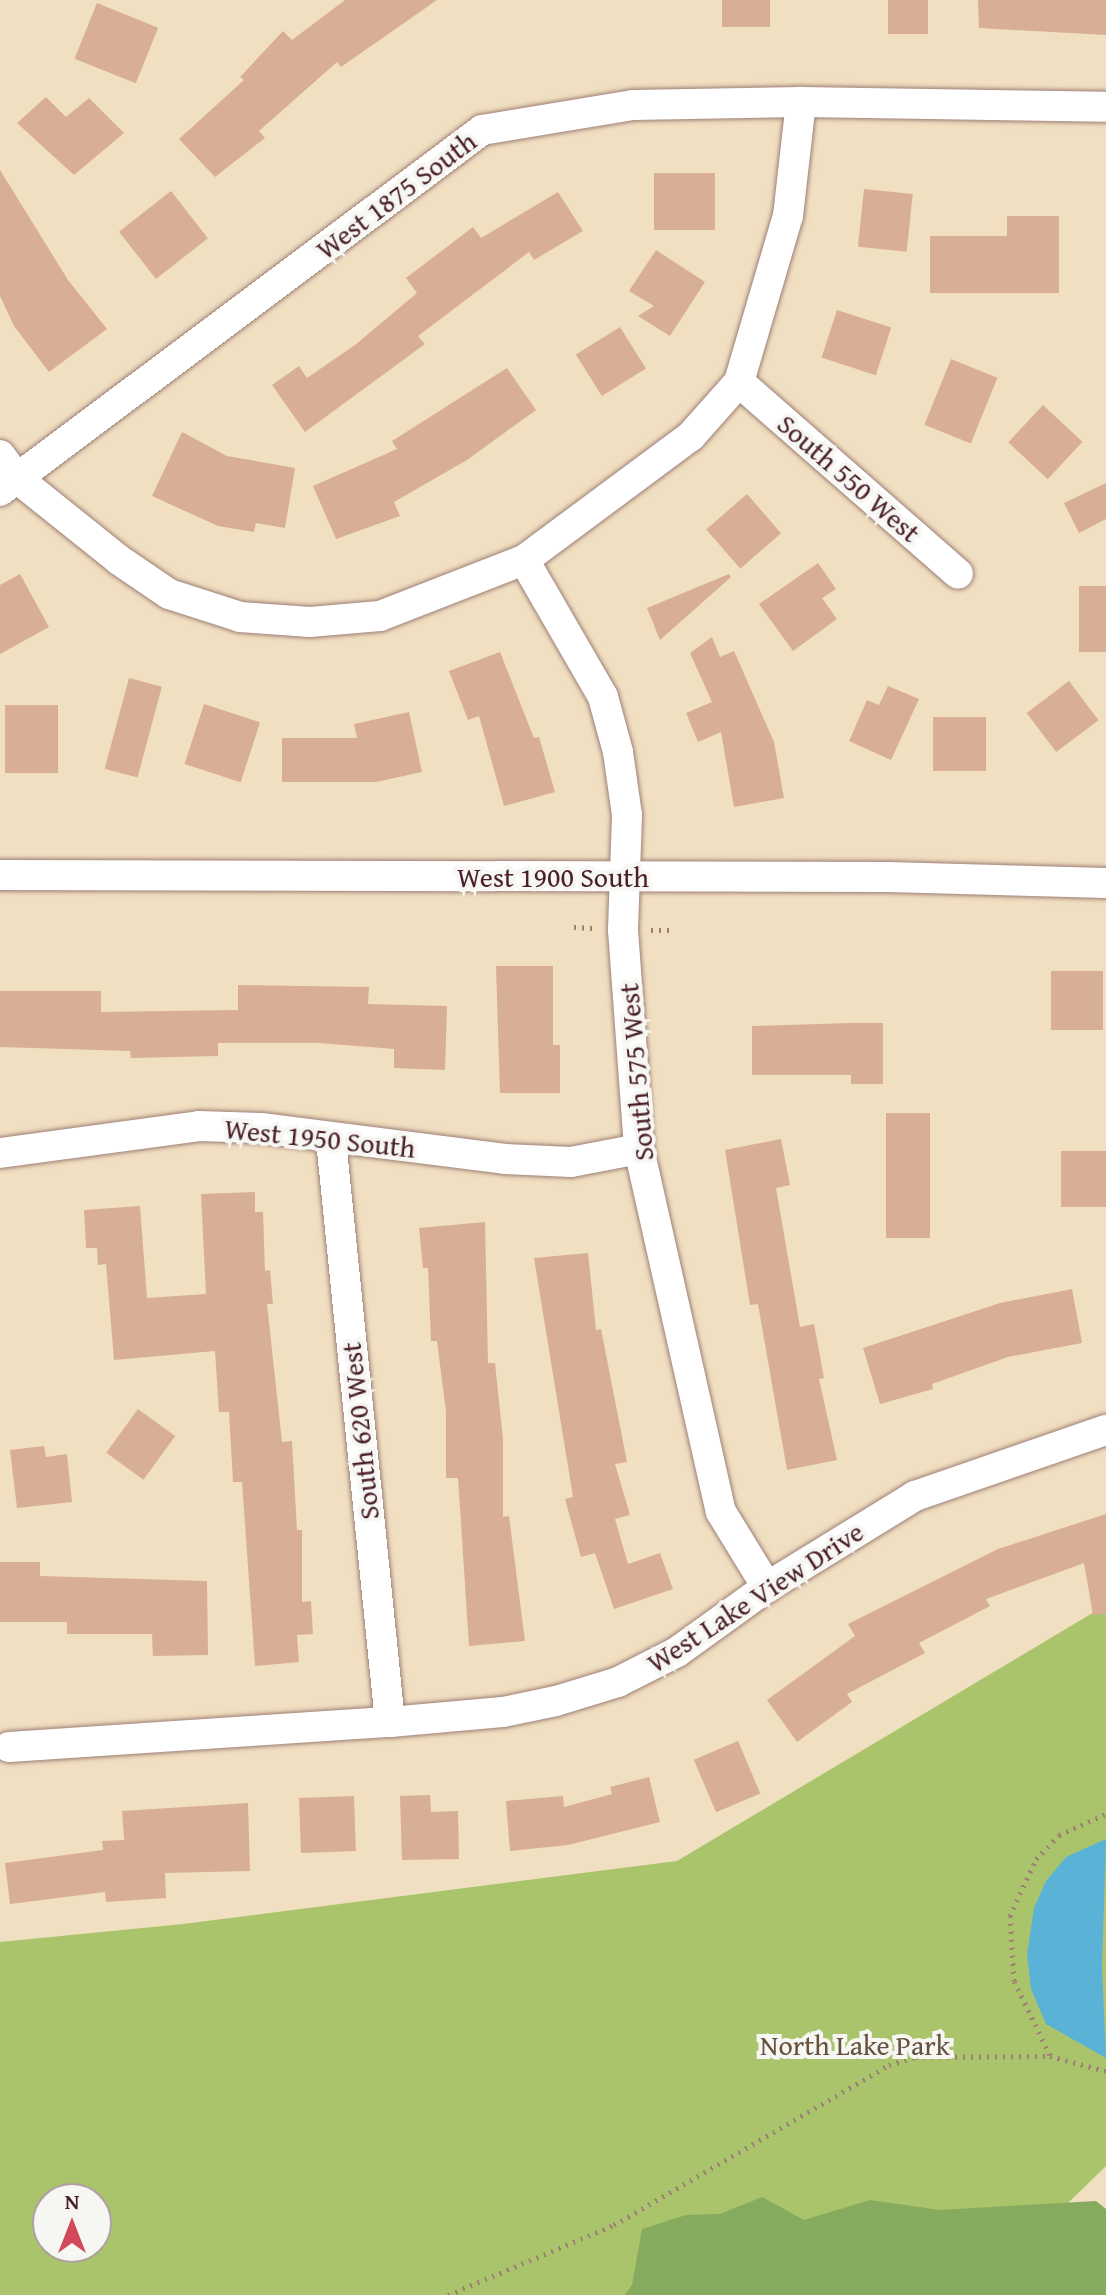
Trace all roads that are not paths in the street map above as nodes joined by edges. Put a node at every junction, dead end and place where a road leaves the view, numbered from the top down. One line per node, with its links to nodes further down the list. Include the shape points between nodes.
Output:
1 (801, 102): 2 (street, West 1875 South); 3 (street, via 788,216); 5 (street, West 1875 South, via 633,105 482,130)
2 (1106, 107)
3 (739, 382): 6 (street, via 691,436); 7 (street, South 550 West)
4 (0, 455): 5 (street)
5 (9, 485): 6 (street, via 169,594 240,617 310,622 380,616)
6 (524, 560): 9 (street, South 575 West, via 603,697 627,815)
7 (958, 574)
8 (0, 875): 9 (street, West 1900 South)
9 (623, 878): 10 (street, West 1900 South); 12 (street, South 575 West)
10 (1106, 883)
11 (331, 1140): 12 (street, West 1950 South, via 571,1162); 13 (street, West 1950 South, via 261,1128 199,1126); 16 (street, South 620 West)
12 (639, 1149): 15 (street, South 575 West, via 721,1512)
13 (0, 1153)
14 (1106, 1430): 15 (street, West Lake View Drive, via 915,1496)
15 (767, 1587): 16 (street, West Lake View Drive, via 677,1652 618,1682 503,1712)
16 (390, 1722): 17 (street, West Lake View Drive)
17 (9, 1747)

